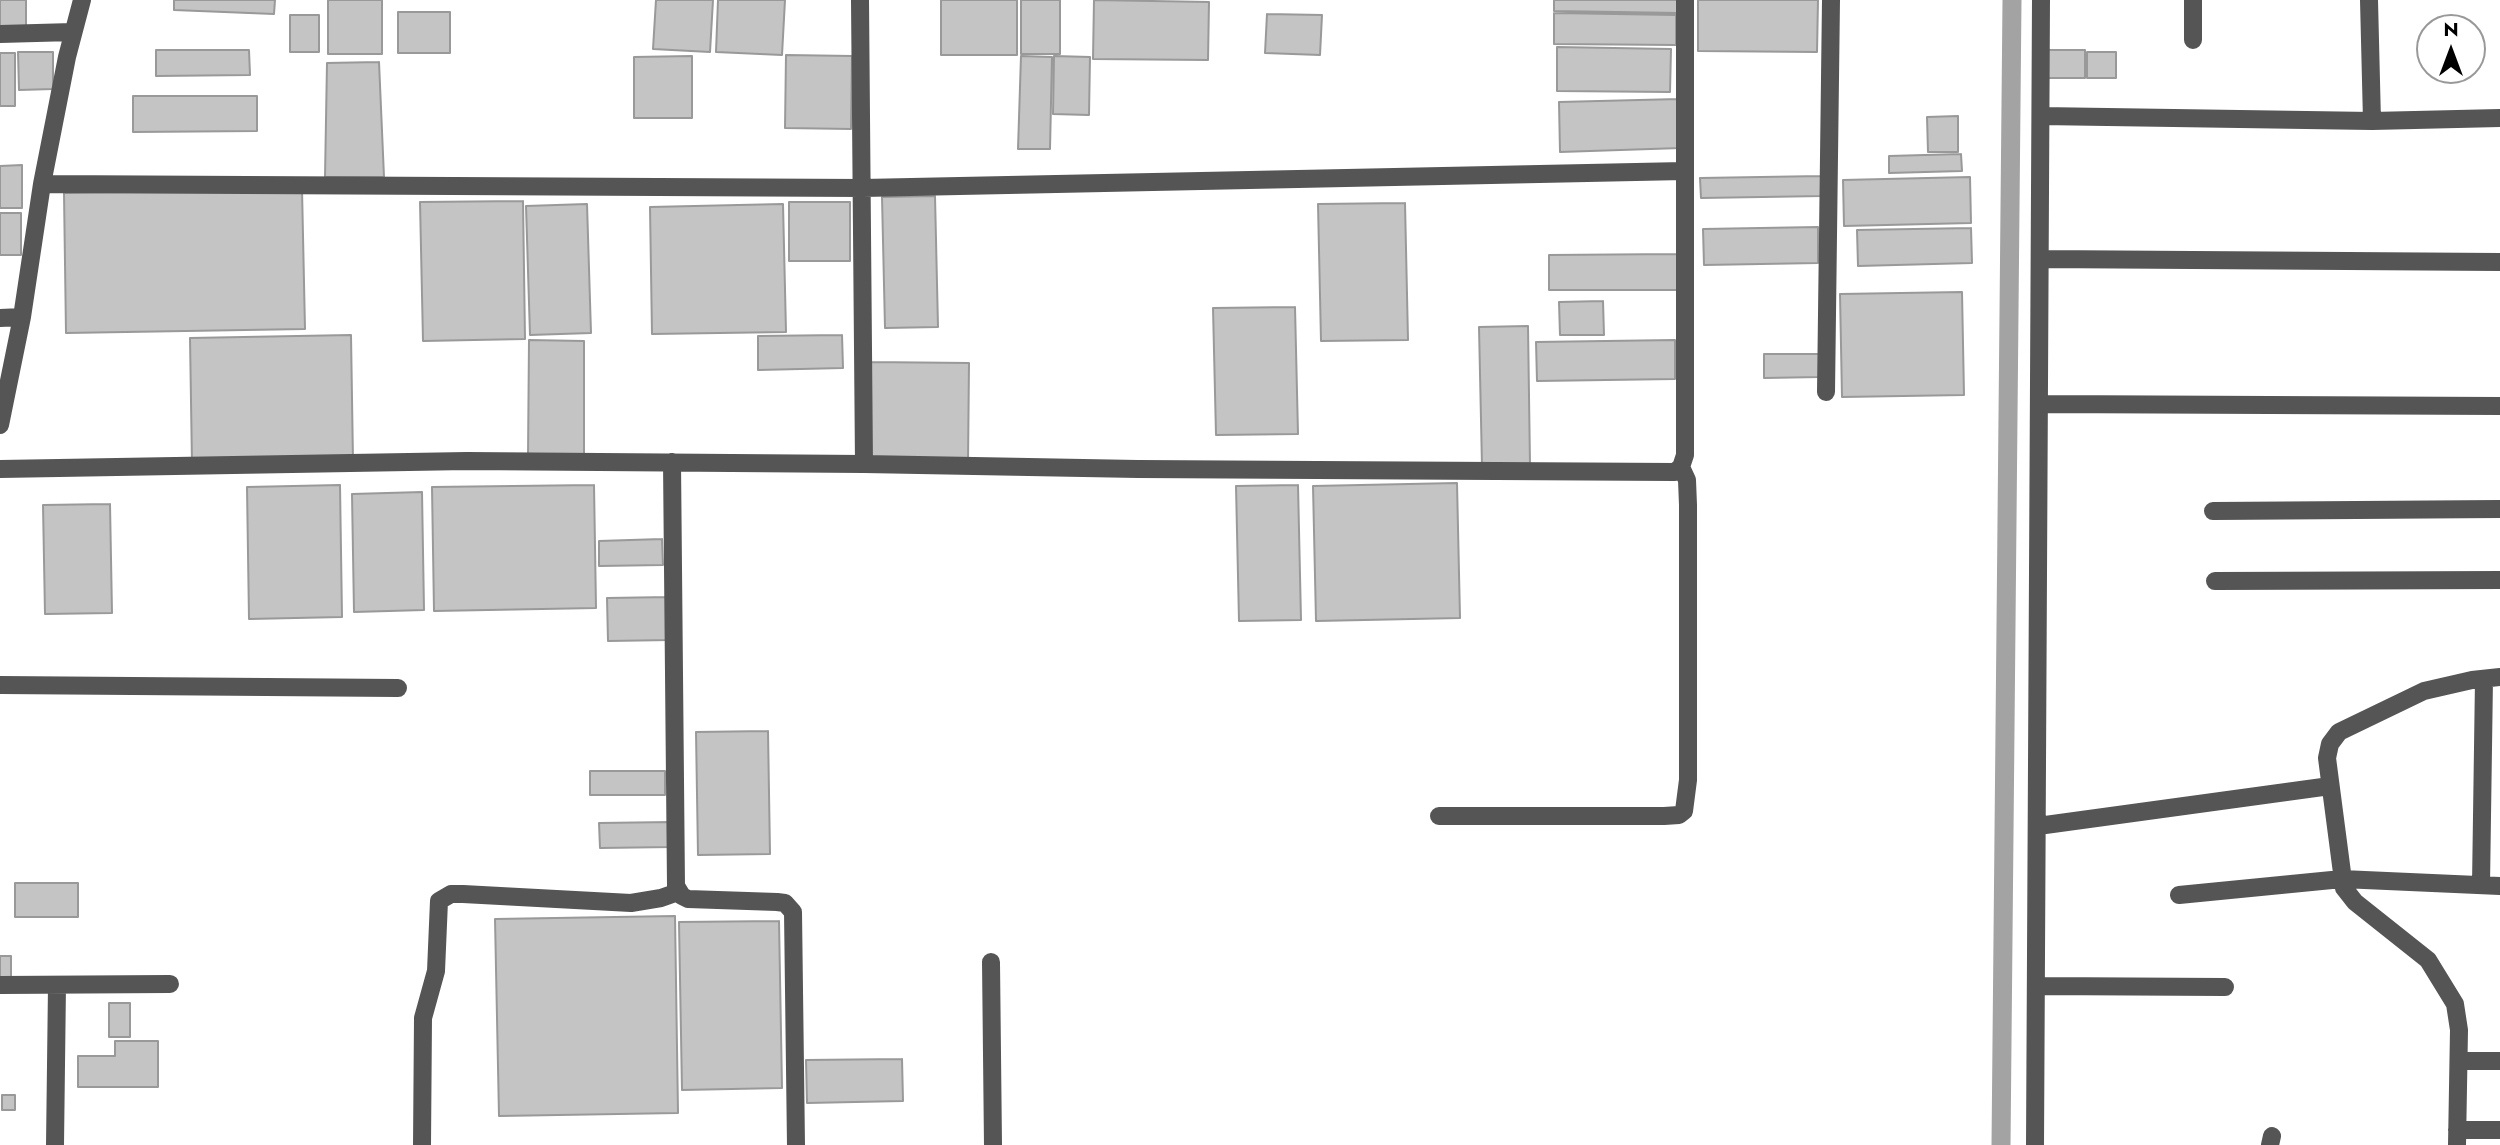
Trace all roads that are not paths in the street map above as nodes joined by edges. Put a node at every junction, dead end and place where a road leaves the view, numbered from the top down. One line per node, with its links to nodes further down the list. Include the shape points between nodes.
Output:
1 (82, 0): 8 (street)
2 (860, 0): 16 (street)
3 (1685, 0): 14 (street)
4 (1831, 0): 21 (street)
5 (2041, 0): 11 (street)
6 (2193, 0): 10 (street)
7 (2369, 0): 13 (street)
8 (73, 32): 9 (street); 15 (street)
9 (0, 34)
10 (2193, 40)
11 (2041, 116): 13 (street); 17 (street)
12 (2500, 118): 13 (street)
13 (2372, 121)
14 (1684, 171): 16 (street); 27 (street, via 1685,455)
15 (41, 184): 16 (street); 19 (street)
16 (863, 188): 26 (street)
17 (2040, 259): 18 (street); 22 (street)
18 (2500, 262)
19 (22, 317): 20 (street); 24 (street)
20 (0, 318)
21 (1826, 392)
22 (2040, 404): 23 (street); 38 (street)
23 (2500, 406)
24 (0, 425)
25 (671, 462): 26 (street); 28 (street); 42 (street)
26 (864, 464): 27 (street, via 1666,473)
27 (1681, 467): 37 (street, via 1687,480 1688,505 1688,780 1684,811 1664,816)
28 (0, 468)
29 (2500, 509): 30 (street)
30 (2213, 511)
31 (2500, 580): 32 (street)
32 (2215, 581)
33 (2492, 678): 36 (street, via 2424,691 2339,732 2327,758); 40 (street)
34 (0, 685): 35 (street)
35 (398, 688)
36 (2330, 786): 38 (street); 39 (street)
37 (1439, 816)
38 (2038, 826): 48 (street)
39 (2343, 879): 40 (street); 43 (street); 50 (street, via 2355,902 2428,960 2455,1003)
40 (2481, 885): 41 (street)
41 (2500, 886)
42 (678, 892): 55 (street, via 631,903 463,894 439,901 436,971 423,1018); 56 (street, via 688,899 785,903 793,912)
43 (2179, 895)
44 (991, 962): 57 (street)
45 (170, 984): 47 (street)
46 (0, 985): 47 (street)
47 (57, 985): 54 (street)
48 (2037, 986): 49 (street); 58 (street)
49 (2225, 987)
50 (2459, 1061): 51 (street); 53 (street)
51 (2500, 1061)
52 (2500, 1130): 53 (street)
53 (2457, 1137)
54 (55, 1145)
55 (422, 1145)
56 (796, 1145)
57 (993, 1145)
58 (2035, 1145)

